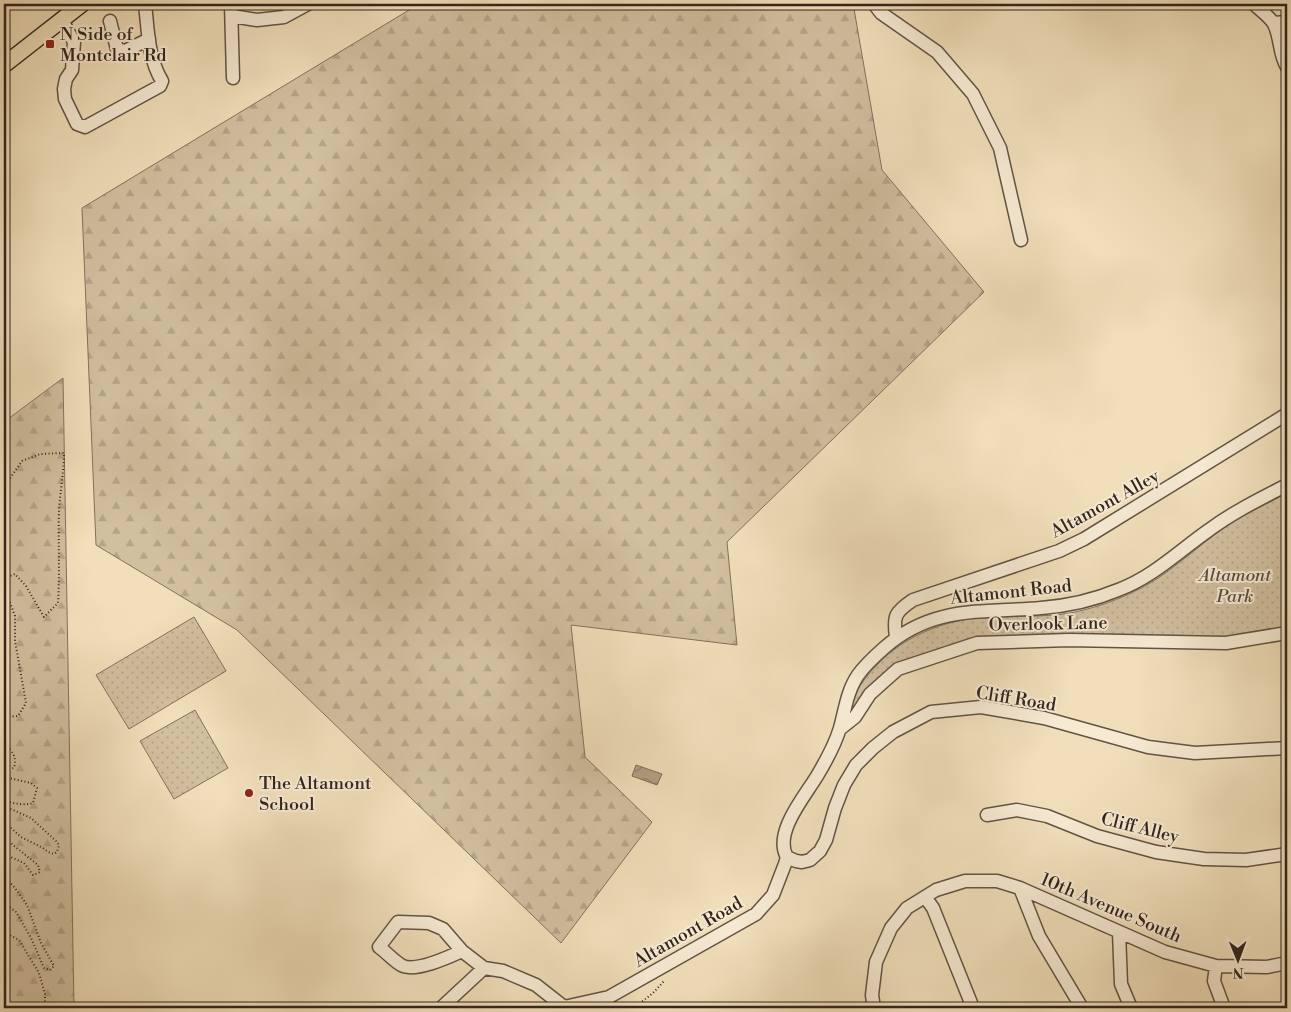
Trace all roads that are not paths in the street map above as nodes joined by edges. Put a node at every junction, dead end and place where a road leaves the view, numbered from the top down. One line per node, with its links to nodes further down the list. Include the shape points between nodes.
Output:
1 (82, 4): 7 (main road)
2 (145, 4): 11 (street)
3 (308, 4): 6 (street, via 284,17 257,20)
4 (874, 4): 15 (street, via 881,13 937,52 973,94 1000,148)
5 (1254, 4): 10 (street)
6 (232, 10): 14 (street)
7 (62, 20): 11 (street, via 74,42 72,70 64,89 65,99 77,124 85,127 160,86 162,81); 12 (main road)
8 (110, 21): 11 (street, via 117,49 125,51)
9 (1287, 22): 10 (street)
10 (1274, 23): 13 (street)
11 (149, 39)
12 (4, 64)
13 (1287, 67)
14 (233, 78)
15 (1021, 240)
16 (1287, 414): 19 (street, Altamont Alley, via 1084,539 1059,551 913,600 895,617)
17 (1287, 485): 19 (street, Altamont Road, via 1231,514 1154,572 1118,590 1067,605 956,613 914,627)
18 (1287, 633): 20 (street, Overlook Lane, via 1226,643 1069,640 977,643 898,669 870,694 855,718)
19 (896, 637): 20 (street, Altamont Road, via 858,675 846,701)
20 (840, 729): 24 (street, Altamont Road, via 785,832 783,841)
21 (1287, 748): 24 (street, Cliff Road, via 1195,753 1148,747 1044,718 981,707 931,712 892,732 856,765 844,785 820,851 802,862)
22 (987, 815): 23 (street, Cliff Alley, via 1017,810 1047,816 1105,839 1156,852 1204,859 1246,860)
23 (1287, 854)
24 (787, 857): 31 (street, Altamont Road, via 773,895 756,914 609,997 564,1007 536,985 503,971)
25 (1020, 888): 26 (street, 10th Avenue South, via 997,880 964,881); 27 (street, 10th Avenue South); 35 (street, via 1039,936)
26 (925, 897): 33 (street, 10th Avenue South, via 907,908 891,928 876,962 872,995); 34 (street, via 933,908)
27 (1119, 932): 30 (street, 10th Avenue South, via 1165,952); 36 (street, via 1121,984)
28 (462, 951): 28 (street, via 413,968 402,966 379,946 398,922 430,924 443,930); 31 (street)
29 (1287, 963): 30 (street, 10th Avenue South)
30 (1216, 966): 37 (street, via 1214,981)
31 (484, 968): 32 (street)
32 (441, 1008)
33 (874, 1008)
34 (973, 1008)
35 (1082, 1008)
36 (1131, 1008)
37 (1224, 1008)

